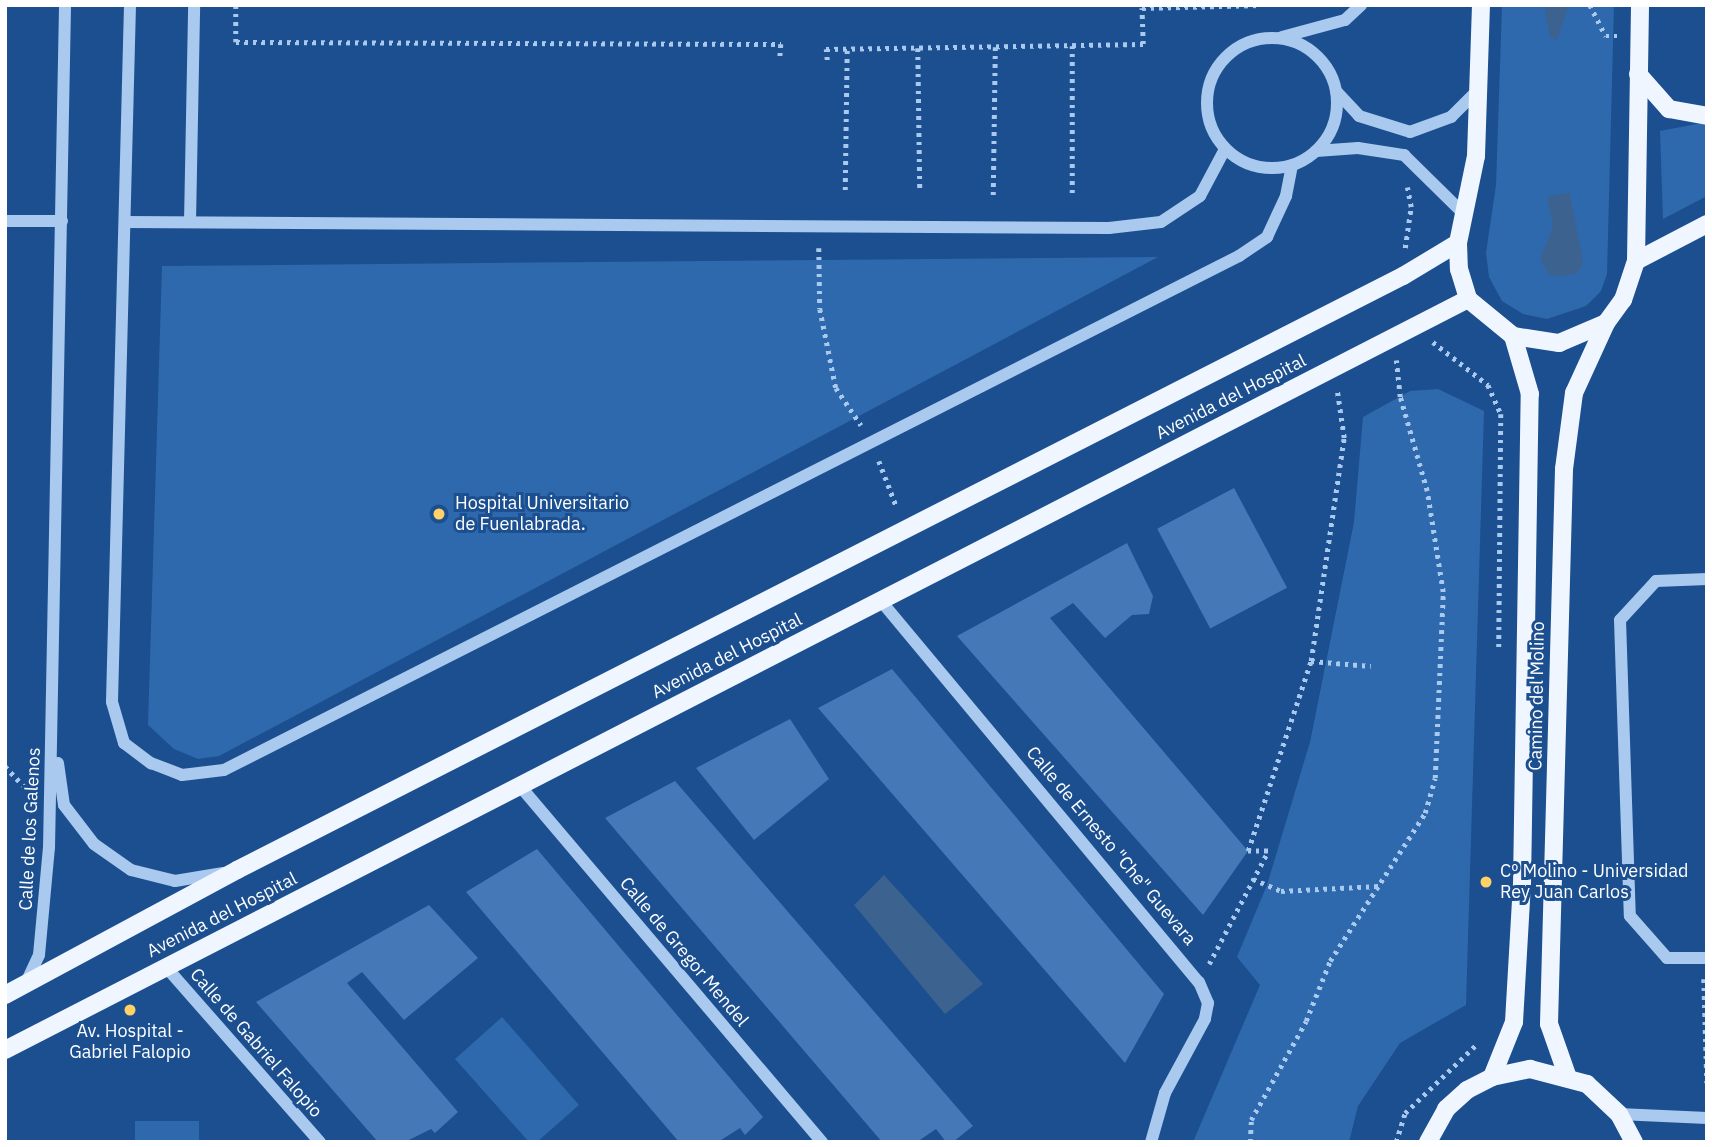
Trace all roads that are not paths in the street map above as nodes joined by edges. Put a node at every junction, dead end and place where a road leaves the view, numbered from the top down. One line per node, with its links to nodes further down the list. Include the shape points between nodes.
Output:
1 (65, 5): 17 (street)
2 (130, 5): 18 (street)
3 (194, 5): 19 (street)
4 (1361, 5): 7 (street, via 1345,20)
5 (1481, 5): 9 (main road)
6 (1640, 5): 8 (main road, Camino del Molino)
7 (1279, 38): 10 (street, via 1305,47 1325,65); 12 (street, via 1252,40 1229,53 1213,74 1206,100 1211,127)
8 (1638, 74): 11 (main road, via 1669,109); 22 (main road, Camino del Molino)
9 (1482, 86): 10 (street, via 1451,117 1427,131 1410,132 1359,116); 15 (main road, via 1476,156)
10 (1336, 91): 13 (street, via 1336,113)
11 (1707, 116)
12 (1225, 149): 14 (street, via 1245,163 1268,169); 19 (street, via 1200,196 1161,222 1109,228)
13 (1316, 152): 14 (street); 15 (street, via 1358,148 1404,155)
14 (1292, 166): 18 (street, via 1286,196 1267,237 1239,256 225,770 182,775 151,762 124,743 112,702)
15 (1463, 213): 21 (main road)
16 (5, 221): 17 (street)
17 (62, 221): 28 (street)
18 (125, 222): 19 (street)
19 (190, 222)
20 (1707, 224): 22 (main road)
21 (1458, 243): 23 (main road); 30 (main road, Avenida del Hospital, via 1403,276)
22 (1636, 261): 24 (main road, Camino del Molino, via 1623,300)
23 (1468, 299): 25 (main road); 27 (main road, Avenida del Hospital)
24 (1606, 323): 25 (main road, via 1559,343); 36 (main road, Camino del Molino, via 1574,393 1564,469 1549,1024)
25 (1513, 336): 37 (main road, Camino del Molino, via 1530,394 1522,910 1514,1022)
26 (1707, 579): 31 (street, via 1656,581 1620,620 1630,916 1667,958)
27 (881, 601): 29 (main road, Avenida del Hospital); 42 (street, Calle de Ernesto "Che" Guevara, via 1199,982 1208,1003 1205,1019 1165,1093)
28 (53, 734): 30 (street, Calle de los Galenos, via 65,806 94,844 131,870 175,881); 33 (street, Calle de los Galenos, via 39,955)
29 (520, 786): 32 (main road, Avenida del Hospital); 41 (street, Calle de Gregor Mendel)
30 (237, 870): 33 (main road, Avenida del Hospital)
31 (1705, 958)
32 (166, 967): 35 (main road, Avenida del Hospital); 40 (street, Calle de Gabriel Falopio)
33 (24, 987): 34 (main road, Avenida del Hospital)
34 (5, 995)
35 (5, 1050)
36 (1567, 1075): 37 (main road, via 1530,1069); 38 (main road, via 1587,1084)
37 (1492, 1077): 43 (main road, via 1446,1109)
38 (1619, 1114): 39 (street); 44 (main road)
39 (1707, 1118)
40 (320, 1142)
41 (822, 1142)
42 (1151, 1142)
43 (1428, 1142)
44 (1634, 1142)

